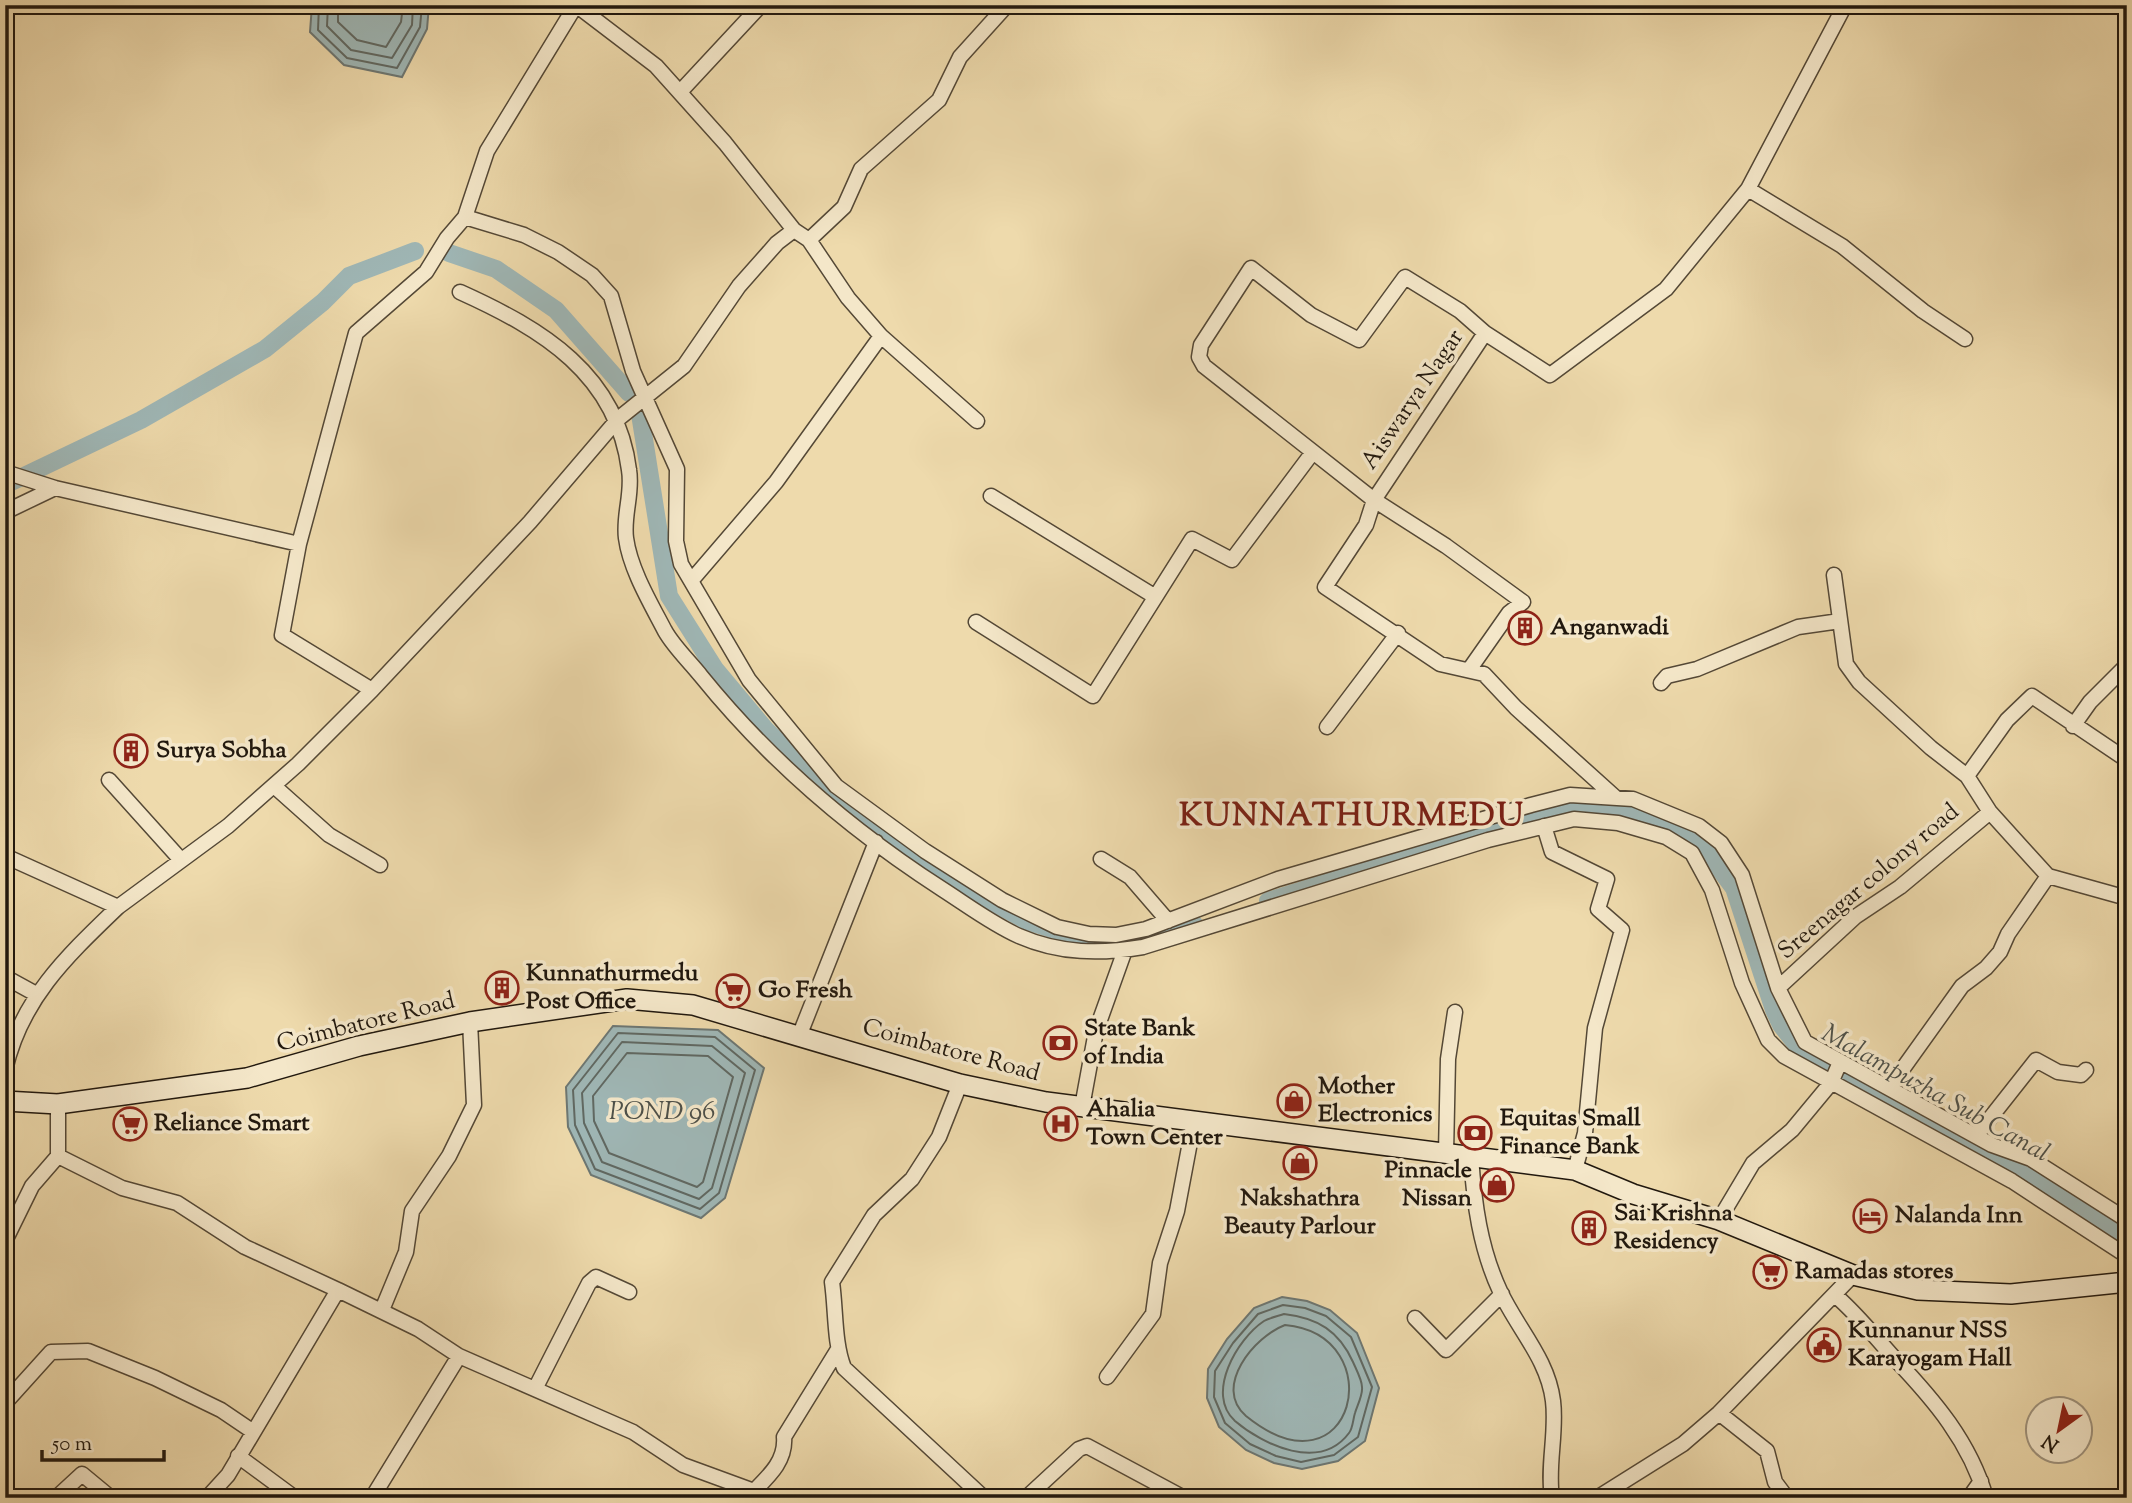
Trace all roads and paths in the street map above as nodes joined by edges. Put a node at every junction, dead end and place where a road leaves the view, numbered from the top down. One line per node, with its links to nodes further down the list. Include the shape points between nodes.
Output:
1 (761, 5): 4 (street)
2 (1007, 5): 8 (street, via 960,57 939,100 861,169 844,208)
3 (1845, 5): 5 (street, Aiswarya Nagar)
4 (680, 93): 6 (street, via 656,66 576,5 487,151); 7 (street)
5 (1748, 189): 10 (street, Aiswarya Nagar, via 1666,289 1550,375); 12 (street, via 1842,246)
6 (466, 216): 13 (street, Sreenagar colony road, via 524,235 592,275 611,296); 22 (street, via 426,272 356,333)
7 (794, 230): 8 (street); 13 (street, via 738,286 684,366)
8 (809, 240): 11 (street, via 848,298)
9 (460, 292): 14 (street, via 517,317 556,345 595,383)
10 (1485, 333): 16 (street, via 1460,311 1405,277 1359,340 1311,316 1251,268 1200,345 1199,357 1204,366); 20 (street, Aiswarya Nagar)
11 (881, 336): 15 (street); 24 (street, via 776,482)
12 (1965, 339)
13 (645, 398): 14 (street); 24 (street, Sreenagar colony road, via 677,469 676,541)
14 (618, 419): 32 (street, via 530,522); 42 (street, via 630,481 626,538 667,634 799,782)
15 (976, 421)
16 (1313, 452): 20 (street); 25 (street, via 1232,560 1192,540)
17 (5, 472): 18 (street)
18 (55, 488): 21 (street); 22 (street)
19 (991, 496): 25 (street)
20 (1374, 500): 28 (street, Aiswarya Nagar, via 1366,525 1325,587); 30 (street, via 1523,601 1509,613)
21 (5, 512)
22 (299, 544): 32 (street, via 282,635)
23 (1834, 575): 26 (street, Sreenagar colony road)
24 (691, 581): 51 (street, Sreenagar colony road, via 748,680 836,786 874,815 1002,900 1057,927 1116,935)
25 (1154, 596): 27 (street, via 1093,696)
26 (1839, 621): 31 (street, via 1798,627 1697,669 1667,676); 36 (street, Sreenagar colony road, via 1846,664 1859,682)
27 (976, 622)
28 (1398, 633): 30 (street, Aiswarya Nagar, via 1440,664); 34 (street)
29 (2127, 664): 33 (street)
30 (1469, 670): 39 (street, Aiswarya Nagar, via 1484,674)
31 (1661, 683)
32 (372, 690): 38 (street)
33 (2073, 726): 35 (street); 36 (street, via 2032,696 2007,720)
34 (1327, 727)
35 (2127, 760)
36 (1967, 776): 40 (street, Sreenagar colony road)
37 (109, 780): 45 (street)
38 (274, 786): 45 (street); 46 (street, via 329,835)
39 (1616, 798): 50 (street, Sreenagar colony road, via 1570,794 1278,879); 55 (street, Sreenagar colony road, via 1666,811 1699,826 1721,844 1742,876)
40 (1990, 811): 47 (street, Sreenagar colony road); 55 (street, Sreenagar colony road, via 1900,887 1855,917)
41 (1544, 826): 52 (street); 63 (street, via 1574,819 1618,823 1667,837 1692,853 1712,890 1742,984 1768,1040 1784,1056); 74 (street, via 1552,852 1607,879 1598,909 1622,930 1595,1028 1585,1133)
42 (876, 842): 53 (street, via 1020,936 1069,951); 59 (street)
43 (5, 856): 49 (street)
44 (1101, 859): 51 (street, via 1130,877)
45 (181, 860): 49 (street)
46 (380, 865)
47 (2048, 876): 48 (street); 65 (street, via 2000,952 1962,986)
48 (2127, 898)
49 (118, 907): 56 (street, via 71,952)
50 (1184, 915): 51 (street, Sreenagar colony road); 52 (street)
51 (1168, 921)
52 (1190, 933): 53 (street)
53 (1125, 950): 68 (street, via 1096,1031)
54 (5, 977): 56 (street)
55 (1778, 988): 60 (street, Sreenagar colony road, via 1805,1042)
56 (36, 995): 61 (street)
57 (1455, 1012): 71 (street, via 1448,1059)
58 (470, 1022): 59 (main road, Coimbatore Road, via 627,999 693,1005); 67 (main road, Coimbatore Road, via 359,1046 247,1078); 85 (street, via 474,1105 449,1156 412,1211 406,1252)
59 (800, 1034): 64 (main road, Coimbatore Road)
60 (1840, 1062): 63 (street); 65 (street, Sreenagar colony road)
61 (5, 1070)
62 (2086, 1070): 70 (street, via 2081,1075 2057,1072 2036,1060)
63 (1831, 1083): 75 (street, via 1792,1130 1753,1163); 78 (street, via 2012,1181)
64 (960, 1084): 68 (main road, Coimbatore Road); 87 (street, via 952,1110 926,1158 912,1179 874,1215 832,1282)
65 (1889, 1088): 70 (street, Sreenagar colony road)
66 (5, 1101): 67 (main road, Coimbatore Road)
67 (58, 1104): 72 (street)
68 (1082, 1107): 69 (main road, Coimbatore Road)
69 (1194, 1121): 71 (main road, Coimbatore Road); 89 (street, via 1177,1211 1160,1263 1153,1314)
70 (1976, 1136): 76 (street, Sreenagar colony road, via 2031,1160)
71 (1446, 1153): 73 (main road, Coimbatore Road)
72 (58, 1156): 77 (street, via 32,1186); 81 (street, via 122,1188 177,1203 245,1247)
73 (1471, 1156): 74 (main road, Coimbatore Road); 83 (street, via 1485,1256)
74 (1575, 1170): 75 (main road, Coimbatore Road, via 1633,1194)
75 (1718, 1220): 79 (main road, Coimbatore Road)
76 (2127, 1220)
77 (5, 1241)
78 (2127, 1256)
79 (1853, 1275): 80 (main road, Coimbatore Road, via 1917,1290 2011,1294); 84 (street)
80 (2127, 1282)
81 (338, 1290): 85 (street); 93 (street)
82 (629, 1292): 90 (street, via 596,1277 589,1283)
83 (1502, 1294): 86 (street, via 1446,1350); 104 (street, via 1540,1361 1553,1401)
84 (1836, 1296): 92 (street); 95 (street, via 1922,1386 1959,1435)
85 (382, 1310): 88 (street)
86 (1415, 1318)
87 (837, 1351): 90 (street, via 784,1437 785,1448 776,1469 754,1490 683,1465 633,1433); 101 (street, via 844,1368)
88 (459, 1356): 90 (street); 100 (street)
89 (1107, 1377)
90 (535, 1389)
91 (5, 1404): 93 (street, via 51,1352 88,1351 199,1399)
92 (1718, 1413): 105 (street, via 1683,1444); 106 (street, via 1767,1451 1775,1482)
93 (252, 1431): 94 (street)
94 (239, 1456): 98 (street); 99 (street)
95 (1981, 1480): 107 (street); 108 (street)
96 (55, 1498): 97 (street, via 82,1474)
97 (111, 1498)
98 (207, 1498)
99 (295, 1498)
100 (372, 1498)
101 (985, 1498)
102 (1026, 1498): 103 (street, via 1087,1446)
103 (1184, 1498)
104 (1552, 1498)
105 (1597, 1498)
106 (1787, 1498)
107 (1969, 1498)
108 (1986, 1498)

